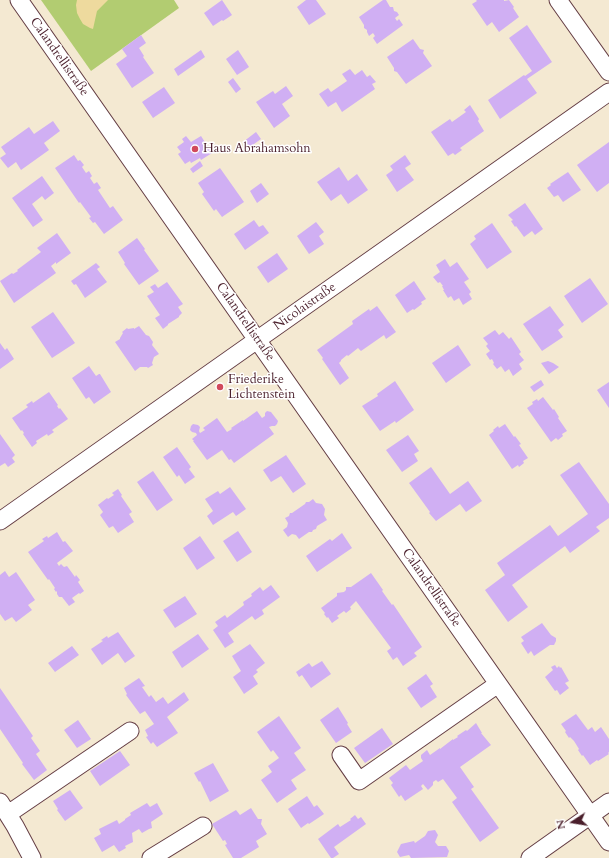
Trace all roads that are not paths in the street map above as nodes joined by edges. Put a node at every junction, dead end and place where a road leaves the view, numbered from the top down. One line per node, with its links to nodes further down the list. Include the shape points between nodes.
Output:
1 (19, 0): 5 (street, Calandrellistraße)
2 (558, 0): 3 (street)
3 (609, 72)
4 (609, 92): 5 (street, Nicolaistraße)
5 (258, 340): 6 (street, Nicolaistraße); 7 (street, Calandrellistraße)
6 (0, 521)
7 (498, 684): 9 (street, via 359,781); 12 (street, Calandrellistraße)
8 (130, 731): 11 (street)
9 (341, 755)
10 (609, 802): 12 (street)
11 (4, 808): 15 (street)
12 (590, 815): 14 (street, Calandrellistraße); 17 (street)
13 (203, 826): 16 (street)
14 (609, 842)
15 (32, 858)
16 (151, 858)
17 (530, 858)

